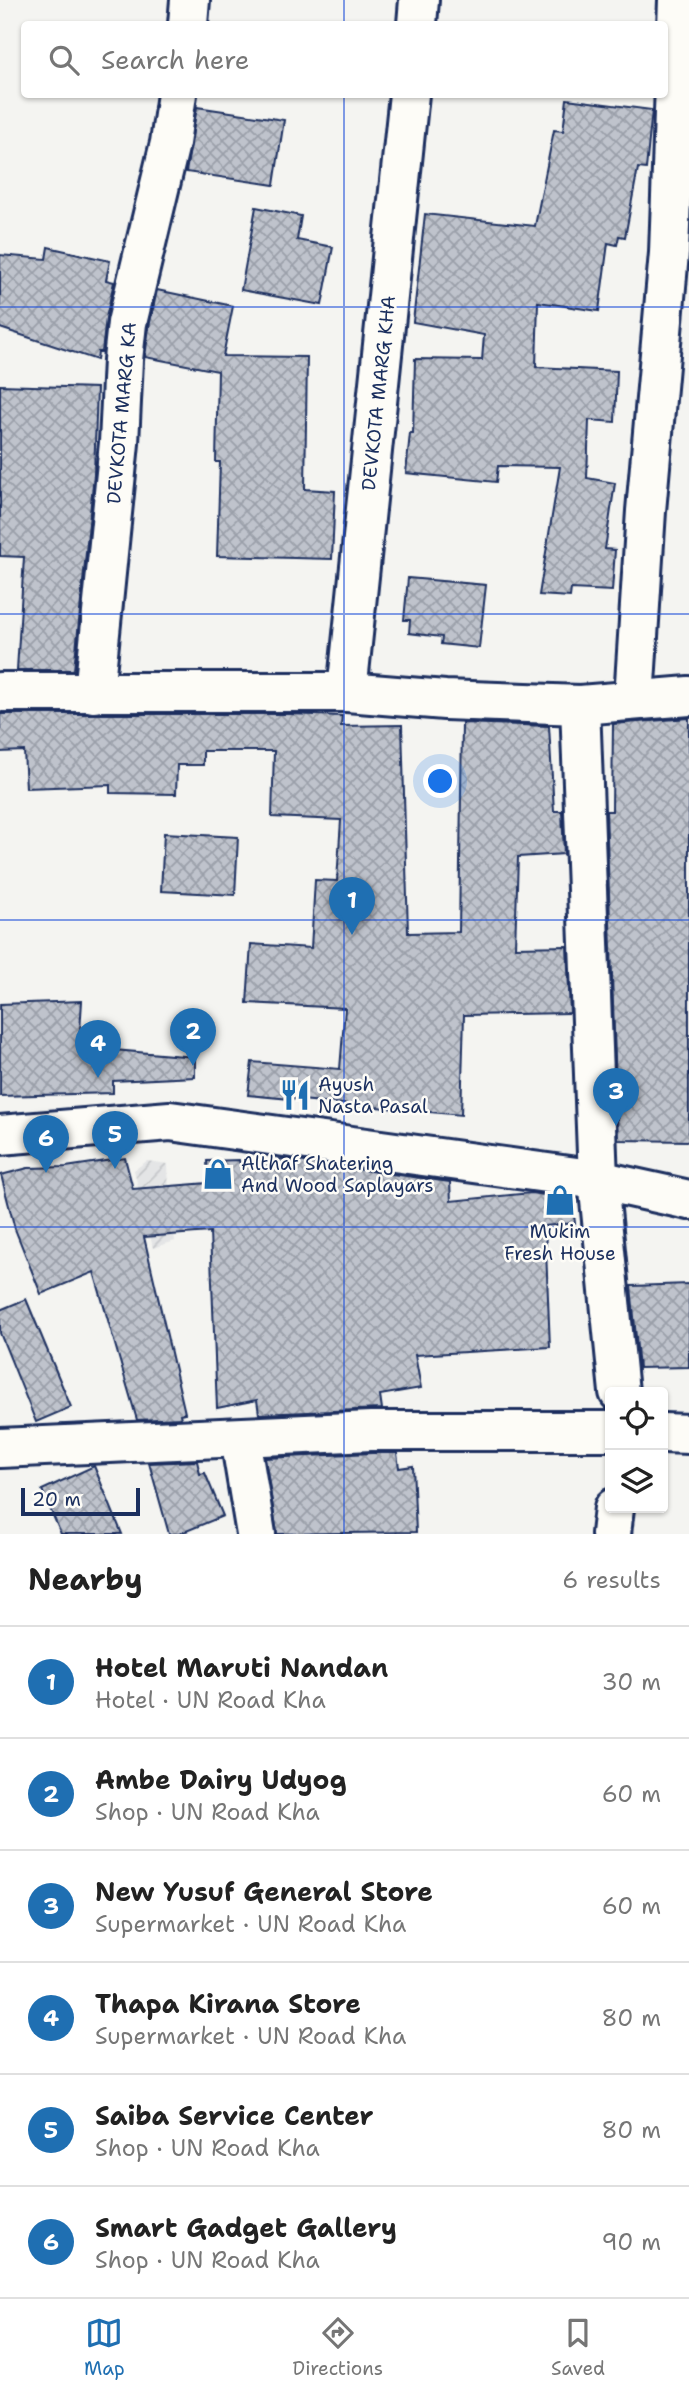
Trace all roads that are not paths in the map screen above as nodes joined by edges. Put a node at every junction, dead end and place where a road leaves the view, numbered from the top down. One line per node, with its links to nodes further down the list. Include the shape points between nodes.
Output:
1 (190, 0): 4 (street)
2 (419, 0): 5 (street)
3 (678, 0): 12 (street, via 669,253)
4 (188, 21)
5 (417, 21)
6 (176, 98): 10 (street, DEVKOTA MARG KA, via 128,323)
7 (409, 98): 9 (street, DEVKOTA MARG KHA)
8 (0, 692): 10 (street)
9 (347, 692): 10 (street); 13 (street)
10 (94, 693)
11 (689, 696): 12 (street)
12 (634, 699): 13 (street)
13 (579, 705): 15 (street)
14 (0, 1135): 15 (street, via 170,1121)
15 (598, 1180): 16 (street); 17 (street)
16 (689, 1200)
17 (619, 1387)
18 (605, 1431): 21 (street, via 371,1431)
19 (668, 1433): 20 (street)
20 (689, 1434)
21 (240, 1438): 22 (street); 24 (street)
22 (0, 1448)
23 (613, 1513): 25 (street)
24 (256, 1534)
25 (611, 1534)

